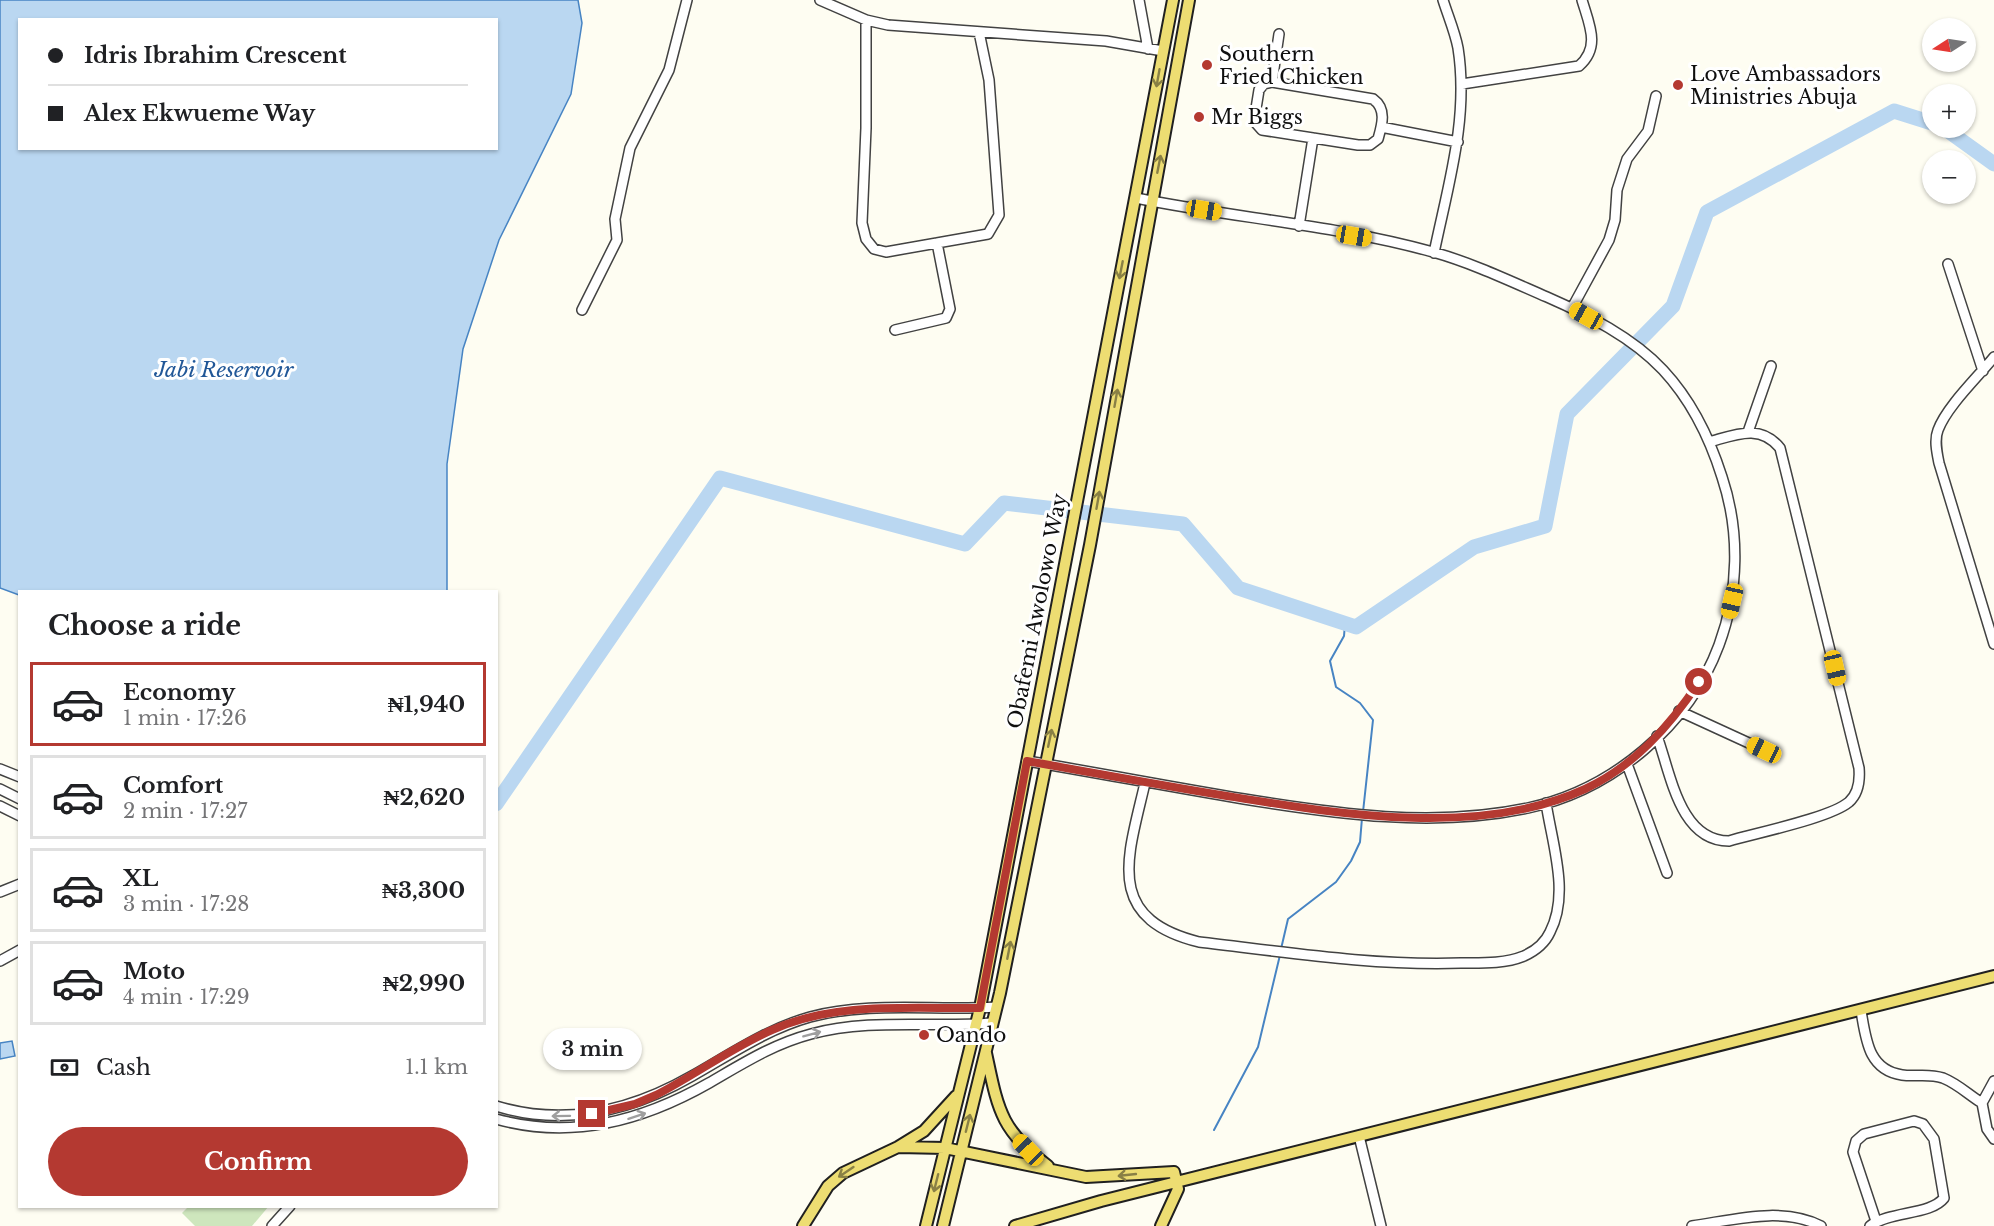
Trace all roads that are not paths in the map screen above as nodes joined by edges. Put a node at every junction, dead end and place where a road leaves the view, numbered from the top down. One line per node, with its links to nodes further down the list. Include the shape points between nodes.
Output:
1 (687, 0): 26 (street, via 669,70 630,148 615,219 617,240)
2 (820, 0): 8 (street)
3 (1139, 0): 11 (street)
4 (1173, 0): 12 (main road, Obafemi Awolowo Way)
5 (1189, 0): 20 (main road, Obafemi Awolowo Way, one-way to 5)
6 (1443, 0): 14 (street, via 1457,46)
7 (1582, 0): 14 (street, via 1592,48 1590,57 1579,66)
8 (866, 20): 9 (street); 22 (street, via 862,223 866,239 874,249 886,252)
9 (979, 32): 11 (street, via 1106,41); 22 (street, via 989,81 999,215 988,234)
10 (1279, 34): 13 (street)
11 (1148, 49): 12 (street)
12 (1163, 51): 19 (main road, Obafemi Awolowo Way, one-way to 19)
13 (1272, 82): 16 (street, via 1373,99 1382,112); 17 (street, via 1259,90 1254,121 1257,126)
14 (1462, 84): 18 (street)
15 (1656, 96): 25 (street, via 1648,130 1636,143 1624,168 1609,240)
16 (1381, 127): 17 (street, via 1378,139 1370,145); 18 (street)
17 (1313, 138): 21 (street)
18 (1458, 142): 23 (street)
19 (1136, 198): 20 (street); 37 (main road, Obafemi Awolowo Way, one-way to 37)
20 (1152, 201): 21 (street); 38 (main road, Obafemi Awolowo Way, one-way to 20, via 1090,545)
21 (1299, 226): 23 (street)
22 (937, 243): 27 (street, via 950,309 946,318)
23 (1434, 253): 25 (street)
24 (1948, 264): 30 (street)
25 (1572, 308): 32 (street, via 1613,330 1661,367)
26 (582, 310)
27 (896, 330)
28 (1994, 357): 30 (street)
29 (1771, 366): 31 (street)
30 (1983, 371): 33 (street, via 1945,417 1937,431 1936,448)
31 (1748, 432): 32 (street); 35 (street, via 1772,438 1784,459 1859,768 1857,790 1851,800 1829,812 1729,841 1716,841 1693,827 1685,813)
32 (1709, 442): 34 (street, via 1728,493 1735,544 1734,585 1726,626 1716,651 1705,675)
33 (1994, 644)
34 (1679, 711): 35 (street); 36 (street)
35 (1657, 736): 39 (street)
36 (1764, 750)
37 (1027, 761): 38 (street); 55 (main road, Obafemi Awolowo Way)
38 (1044, 764): 42 (street); 54 (main road, Obafemi Awolowo Way, one-way to 38)
39 (1627, 764): 45 (street, via 1585,788); 48 (street)
40 (0, 769): 41 (street)
41 (18, 776)
42 (1145, 783): 45 (street, via 1324,812 1371,815 1452,817); 45 (street, via 1128,867 1137,906 1151,922 1172,936 1199,942 1386,963 1500,962 1539,947 1558,914 1559,886)
43 (0, 789): 44 (street)
44 (18, 798)
45 (1546, 803)
46 (0, 806): 47 (street)
47 (18, 815)
48 (1667, 873)
49 (18, 885): 50 (street)
50 (0, 892)
51 (18, 951): 52 (street)
52 (0, 961)
53 (1994, 976): 56 (main road)
54 (996, 1007): 55 (street); 57 (main road, Obafemi Awolowo Way)
55 (980, 1008): 58 (main road, Obafemi Awolowo Way); 63 (street, one-way to 63, via 850,1010 812,1017 772,1030 656,1095 603,1112 534,1115)
56 (1861, 1011): 62 (street, via 1870,1054 1883,1069 1903,1076 1925,1074 1944,1079); 65 (main road)
57 (992, 1023): 58 (street); 59 (main road, Obafemi Awolowo Way)
58 (976, 1024): 61 (main road, Obafemi Awolowo Way); 64 (street, one-way to 58, via 550,1128 616,1123 661,1108 747,1060 810,1034 870,1025)
59 (985, 1051): 69 (main road, Obafemi Awolowo Way, one-way to 59); 70 (main road, via 1003,1120 1028,1150)
60 (1994, 1081): 62 (street)
61 (960, 1090): 67 (main road, via 937,1119); 68 (main road, Obafemi Awolowo Way)
62 (1982, 1103): 66 (street, via 1987,1130)
63 (498, 1106)
64 (498, 1119)
65 (1359, 1136): 71 (main road); 81 (street)
66 (1994, 1139)
67 (898, 1147): 68 (main road); 77 (main road, one-way to 77, via 843,1173 828,1186)
68 (945, 1148): 69 (main road); 73 (main road, Obafemi Awolowo Way, one-way to 73)
69 (961, 1151): 70 (main road); 78 (main road, Obafemi Awolowo Way)
70 (1056, 1171): 71 (main road, one-way to 70, via 1176,1174 1170,1171 1102,1177)
71 (1178, 1183): 79 (main road); 80 (main road, via 1176,1199)
72 (288, 1208): 76 (street)
73 (927, 1221)
74 (1723, 1224): 82 (street); 83 (street, via 1781,1215 1806,1218)
75 (1873, 1224): 75 (street, via 1853,1152 1856,1141 1864,1134 1894,1126 1914,1121 1923,1124 1934,1140 1944,1198 1935,1205)
76 (272, 1226)
77 (802, 1226)
78 (943, 1226)
79 (1015, 1226)
80 (1161, 1226)
81 (1380, 1226)
82 (1692, 1226)
83 (1821, 1226)

